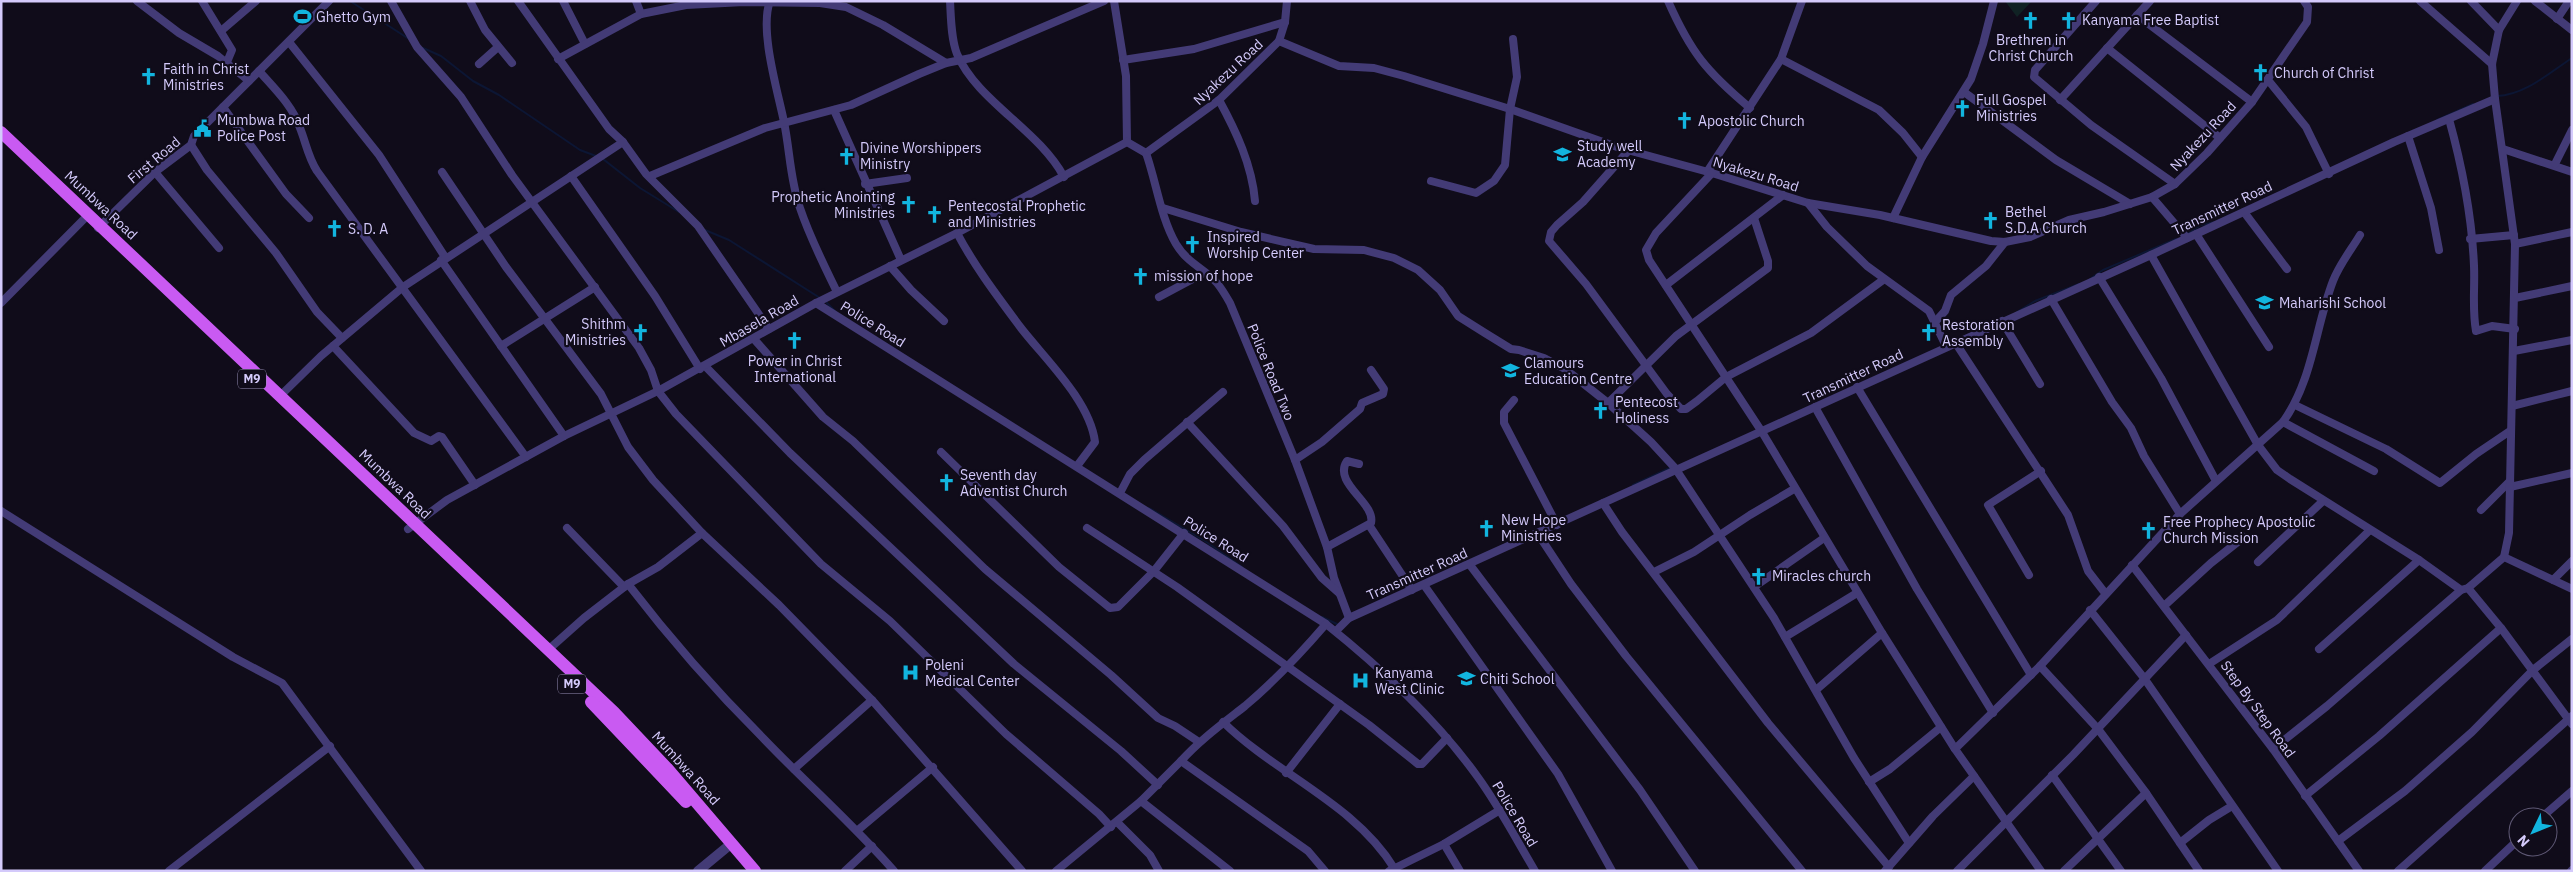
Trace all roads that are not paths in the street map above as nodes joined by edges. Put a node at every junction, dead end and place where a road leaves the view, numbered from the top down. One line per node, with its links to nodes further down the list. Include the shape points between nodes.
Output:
1 (137, 1): 43 (street, via 179,34)
2 (202, 1): 32 (street)
3 (391, 1): 89 (street, via 417,47 461,97)
4 (470, 1): 37 (street)
5 (518, 1): 39 (street)
6 (563, 1): 36 (street)
7 (636, 1): 26 (street)
8 (950, 1): 42 (street, via 954,44)
9 (1104, 1): 42 (street)
10 (1114, 1): 40 (street)
11 (1287, 1): 29 (street)
12 (1668, 1): 57 (street, via 1694,53)
13 (1802, 1): 41 (street)
14 (1994, 1): 51 (street, via 1979,58)
15 (2096, 1): 54 (street, via 2033,74)
16 (2150, 1): 27 (street)
17 (2304, 1): 49 (street, Nyakezu Road, via 2308,7 2306,22)
18 (2420, 1): 47 (street)
19 (2471, 1): 30 (street)
20 (2517, 1): 30 (street)
21 (2535, 1): 28 (street)
22 (2570, 1): 28 (street)
23 (254, 2): 32 (street)
24 (326, 2): 35 (street, First Road)
25 (769, 2): 26 (street, via 686,5); 45 (street, via 852,8); 61 (street, via 769,50)
26 (641, 14): 36 (street)
27 (2137, 15): 38 (street); 55 (street)
28 (2557, 19): 31 (street)
29 (1285, 22): 34 (street); 40 (street, via 1194,50)
30 (2499, 30): 47 (street)
31 (2572, 30)
32 (221, 31): 43 (street, via 232,50)
33 (1512, 40): 59 (street, via 1517,77)
34 (1279, 41): 53 (street, Nyakezu Road); 59 (street, Nyakezu Road, via 1339,66 1386,71)
35 (288, 42): 48 (street, First Road); 113 (street, via 365,135)
36 (584, 44): 39 (street)
37 (498, 47): 44 (street); 46 (street)
38 (2107, 48): 54 (street); 65 (street)
39 (558, 58): 67 (street, via 605,124)
40 (1123, 60): 68 (street, via 1128,103)
41 (1781, 60): 57 (street); 73 (street, via 1879,110)
42 (960, 61): 45 (street); 82 (street, via 1042,146)
43 (226, 62): 50 (street)
44 (512, 63)
45 (946, 63): 58 (street)
46 (479, 64)
47 (2492, 64): 52 (street)
48 (259, 71): 50 (street, First Road); 122 (street, via 293,113 308,158)
49 (2268, 80): 55 (street, Nyakezu Road); 79 (street, via 2306,127)
50 (249, 81): 56 (street, First Road)
51 (1964, 92): 73 (street); 92 (street, via 2056,160)
52 (2495, 99): 60 (street, Transmitter Road); 70 (street)
53 (1219, 100): 72 (street, Nyakezu Road); 90 (street, via 1242,148)
54 (2060, 100): 86 (street)
55 (2252, 102): 65 (street, Nyakezu Road)
56 (223, 107): 69 (street, First Road, via 194,136); 96 (street, via 276,180)
57 (1750, 108): 77 (street)
58 (834, 110): 61 (street); 85 (street)
59 (1510, 110): 71 (street, Nyakezu Road); 84 (street, via 1505,165 1494,181 1476,193)
60 (2448, 119): 64 (street, Transmitter Road); 107 (street, via 2461,166)
61 (784, 122): 81 (street); 124 (street, via 799,206)
62 (2572, 130): 74 (street)
63 (1, 132): 95 (main road, Mumbwa Road / M9)
64 (2408, 136): 79 (street, Transmitter Road); 111 (street, via 2431,208)
65 (2220, 138): 86 (street, Nyakezu Road)
66 (1, 142): 95 (main road, Mumbwa Road / M9)
67 (623, 142): 80 (street); 81 (street)
68 (1127, 142): 72 (street); 82 (street, Mbasela Road)
69 (191, 145): 75 (street, First Road); 137 (street, via 207,170 276,253 316,312)
70 (2503, 149): 74 (street); 105 (street)
71 (1628, 151): 77 (street, Nyakezu Road); 146 (street, via 1584,202 1557,225 1549,241)
72 (1146, 153): 93 (street, Police Road Two)
73 (1922, 157): 98 (street)
74 (2555, 164): 78 (street)
75 (155, 172): 99 (street, First Road); 110 (street)
76 (442, 172): 101 (street)
77 (1709, 172): 87 (street, Nyakezu Road); 120 (street, via 1656,233 1646,250 1648,260)
78 (2572, 172)
79 (2329, 174): 94 (street, Transmitter Road)
80 (571, 176): 89 (street); 147 (street)
81 (650, 176): 136 (street, via 698,226)
82 (1064, 177): 102 (street, Mbasela Road)
83 (908, 178): 85 (street)
84 (1431, 181)
85 (865, 184): 114 (street)
86 (2175, 184): 88 (street, Nyakezu Road)
87 (1783, 196): 91 (street, Nyakezu Road); 97 (street)
88 (2152, 197): 92 (street, Nyakezu Road); 106 (street)
89 (531, 201): 101 (street); 123 (street)
90 (1256, 201)
91 (1808, 203): 98 (street, Nyakezu Road); 119 (street, via 1833,233)
92 (2130, 204): 108 (street, Nyakezu Road)
93 (1163, 208): 117 (street, Police Road Two, via 1165,222 1176,245); 157 (street, via 1314,250 1364,250 1394,258 1418,270 1440,290 1458,316 1511,349 1544,358 1565,369)
94 (2244, 212): 103 (street, Transmitter Road); 116 (street)
95 (87, 217): 99 (main road, Mumbwa Road / M9); 128 (street)
96 (309, 218)
97 (1754, 218): 120 (street); 134 (street, via 1768,268)
98 (1893, 218): 108 (street, Nyakezu Road)
99 (98, 227): 155 (main road, Mumbwa Road / M9); 189 (main road, Mumbwa Road / M9)
100 (2572, 232): 109 (street)
101 (482, 233): 113 (street); 130 (street)
102 (957, 233): 114 (street, Mbasela Road); 172 (street, via 973,262 1082,408 1095,442)
103 (2196, 234): 106 (street, Transmitter Road); 144 (street)
104 (2360, 235): 158 (street, via 2332,282)
105 (2514, 235): 107 (street); 109 (street)
106 (2188, 238): 112 (street, Transmitter Road)
107 (2470, 239): 135 (street, via 2476,331 2492,326)
108 (2005, 242): 131 (street, via 1986,266 1951,295 1945,311)
109 (2515, 244): 126 (street)
110 (219, 248)
111 (2439, 250)
112 (2151, 255): 118 (street, Transmitter Road); 167 (street)
113 (443, 259): 122 (street); 142 (street)
114 (901, 260): 115 (street, Mbasela Road)
115 (890, 266): 124 (street, Mbasela Road); 133 (street)
116 (2287, 269)
117 (1204, 273): 125 (street); 170 (street, Police Road Two, via 1217,283 1230,302)
118 (2099, 277): 127 (street, Transmitter Road); 177 (street, via 2162,378)
119 (1883, 280): 131 (street, via 1918,302); 149 (street, via 1811,333)
120 (1666, 285): 134 (street)
121 (2572, 286): 126 (street)
122 (402, 287): 137 (street); 169 (street)
123 (595, 288): 130 (street); 152 (street, via 647,361)
124 (837, 292): 129 (street, Mbasela Road)
125 (1159, 296)
126 (2515, 298): 135 (street)
127 (2051, 299): 132 (street, Transmitter Road); 186 (street, via 2112,402 2132,428 2144,456)
128 (1, 303)
129 (816, 304): 136 (street, Mbasela Road); 172 (street, Police Road)
130 (544, 319): 142 (street); 161 (street, via 601,394)
131 (1936, 321): 143 (street)
132 (2002, 321): 140 (street, Transmitter Road); 150 (street)
133 (944, 322)
134 (1692, 324): 146 (street); 149 (street)
135 (2515, 328): 145 (street)
136 (769, 329): 138 (street, Mbasela Road)
137 (342, 338): 141 (street)
138 (754, 339): 147 (street, Mbasela Road); 246 (street, via 823,417 853,441 971,556 1158,718)
139 (2572, 340): 145 (street)
140 (1955, 342): 143 (street, Transmitter Road); 175 (street)
141 (333, 346): 155 (street); 179 (street, via 414,433 431,441 442,437)
142 (501, 346): 166 (street)
143 (1946, 346): 151 (street, Transmitter Road)
144 (2268, 347)
145 (2514, 351): 159 (street)
146 (1647, 365): 149 (street, via 1681,409 1691,405); 157 (street)
147 (703, 367): 152 (street, Mbasela Road); 257 (street, via 1014,664 1122,751)
148 (1372, 370): 170 (street, via 1384,389 1383,394 1368,399 1322,442)
149 (1726, 377): 164 (street)
150 (2040, 384)
151 (1857, 387): 160 (street, Transmitter Road); 235 (street)
152 (658, 391): 161 (street, Mbasela Road); 266 (street, via 726,468 821,564 890,621 1006,734)
153 (1223, 392): 162 (street)
154 (2572, 392): 159 (street)
155 (280, 396): 189 (main road, Mumbwa Road / M9)
156 (1514, 400): 188 (street, via 1504,412 1504,423)
157 (1608, 403): 173 (street, via 1646,436)
158 (2296, 405): 163 (street); 165 (street, via 2386,450 2440,483)
159 (2512, 406): 165 (street)
160 (1815, 408): 164 (street, Transmitter Road); 240 (street, via 1917,589)
161 (611, 413): 166 (street, Mbasela Road); 193 (street, via 635,458)
162 (1187, 422): 181 (street, via 1130,474); 216 (street, via 1283,526 1322,578)
163 (2283, 422): 167 (street); 174 (street)
164 (1762, 432): 173 (street, Transmitter Road); 180 (street)
165 (2510, 432): 178 (street)
166 (564, 436): 169 (street, Mbasela Road)
167 (2258, 445): 177 (street); 182 (street, via 2277,470)
168 (941, 452): 206 (street, via 1059,567 1110,608 1118,608)
169 (526, 457): 179 (street, Mbasela Road)
170 (1295, 460): 199 (street, Police Road Two)
171 (1359, 464): 187 (street, via 1347,462 1344,469 1348,484 1372,516)
172 (1077, 466): 181 (street, Police Road)
173 (1675, 468): 183 (street, Transmitter Road); 196 (street)
174 (2374, 470)
175 (2041, 471): 208 (street, via 1988,505); 218 (street, via 2068,515 2088,571)
176 (2572, 473): 178 (street)
177 (2216, 481): 186 (street)
178 (2510, 484): 184 (street); 200 (street, via 2509,543)
179 (474, 485): 189 (street, Mbasela Road)
180 (1794, 489): 196 (street); 198 (street)
181 (1120, 493): 194 (street, Police Road)
182 (2323, 501): 192 (street); 203 (street)
183 (1603, 503): 188 (street, Transmitter Road); 207 (street)
184 (2481, 510)
185 (1, 511): 247 (street, via 233,657 282,683)
186 (2180, 514): 205 (street)
187 (1369, 525): 199 (street); 215 (street)
188 (1557, 525): 195 (street, Transmitter Road)
189 (411, 526): 230 (main road, Mumbwa Road / M9); 273 (main road, Mumbwa Road / M9, via 629,740)
190 (567, 528): 211 (street)
191 (1087, 528): 206 (street)
192 (2370, 530): 201 (street); 231 (street, via 2276,620)
193 (702, 533): 211 (street, via 658,567); 238 (street, via 779,605)
194 (1184, 534): 206 (street); 222 (street, Police Road)
195 (1538, 534): 204 (street, Transmitter Road); 294 (street, via 1626,656)
196 (1719, 537): 207 (street); 212 (street)
197 (2244, 537): 219 (street)
198 (1824, 538): 212 (street); 217 (street)
199 (1326, 547): 216 (street, Police Road Two)
200 (2504, 557): 209 (street); 213 (street)
201 (2419, 560): 213 (street); 229 (street)
202 (2572, 561): 209 (street)
203 (2258, 562)
204 (1470, 565): 210 (street, Transmitter Road); 293 (street, via 1640,790)
205 (2132, 565): 218 (street); 219 (street, Step By Step Road)
206 (1154, 571): 233 (street)
207 (1654, 572): 276 (street, via 1758,711)
208 (2029, 575)
209 (2553, 580): 214 (street)
210 (1424, 585): 215 (street, Transmitter Road); 292 (street, via 1558,774)
211 (626, 586): 230 (street); 252 (street, via 761,737)
212 (1754, 587): 227 (street)
213 (2464, 589): 223 (street); 249 (street)
214 (2572, 589)
215 (1412, 590): 221 (street, Transmitter Road)
216 (1339, 593): 221 (street, Police Road Two)
217 (1857, 593): 225 (street); 227 (street)
218 (2105, 594): 220 (street)
219 (2164, 606): 226 (street, Step By Step Road)
220 (2090, 610): 232 (street); 236 (street)
221 (1348, 618): 224 (street, Transmitter Road)
222 (1326, 624): 224 (street, Police Road); 233 (street)
223 (2501, 628): 234 (street); 260 (street, via 2372,742)
224 (1336, 632): 245 (street, Police Road)
225 (1882, 633): 237 (street); 243 (street)
226 (2186, 634): 231 (street, Step By Step Road); 236 (street)
227 (1785, 637): 237 (street)
228 (2572, 639): 234 (street)
229 (2319, 649)
230 (548, 650): 273 (main road, Mumbwa Road / M9, via 644,743)
231 (2209, 664): 249 (street, Step By Step Road)
232 (2040, 666): 235 (street); 244 (street)
233 (1288, 667): 239 (street); 242 (street)
234 (2533, 670): 241 (street); 269 (street, via 2472,732 2405,791)
235 (2030, 675): 240 (street)
236 (2144, 678): 244 (street); 262 (street)
237 (1816, 690): 256 (street)
238 (872, 700): 251 (street); 252 (street)
239 (1340, 704): 245 (street, via 1420,764); 253 (street)
240 (1992, 713): 248 (street)
241 (2570, 719): 302 (street)
242 (1224, 722): 246 (street); 253 (street, via 1243,741)
243 (1941, 727): 248 (street); 256 (street)
244 (2098, 729): 254 (street); 259 (street)
245 (1447, 738): 264 (street, Police Road)
246 (1198, 742): 250 (street)
247 (330, 746): 278 (street); 279 (street)
248 (1955, 749): 255 (street)
249 (2273, 749): 260 (street, Step By Step Road)
250 (1181, 761): 257 (street); 289 (street, via 1308,851)
251 (933, 767): 267 (street); 285 (street)
252 (794, 769): 267 (street)
253 (1286, 773): 277 (street, via 1373,839)
254 (2052, 775): 265 (street); 268 (street)
255 (1974, 776): 265 (street); 270 (street)
256 (1869, 782): 270 (street)
257 (1158, 785): 261 (street)
258 (2572, 791): 263 (street)
259 (2146, 793): 268 (street); 271 (street)
260 (2305, 796): 269 (street, Step By Step Road)
261 (1141, 801): 266 (street); 288 (street)
262 (2232, 806): 271 (street); 300 (street)
263 (2554, 807)
264 (1500, 810): 272 (street); 291 (street, Police Road)
265 (2007, 821): 295 (street); 296 (street)
266 (1114, 824): 286 (street); 287 (street, via 1150,855)
267 (858, 830): 274 (street)
268 (2099, 838): 297 (street); 298 (street)
269 (2338, 841): 301 (street, Step By Step Road)
270 (1909, 843): 276 (street)
271 (2180, 843): 299 (street)
272 (1444, 844): 277 (street); 290 (street)
273 (729, 846): 280 (street); 281 (main road, Mumbwa Road / M9); 282 (main road, Mumbwa Road / M9)
274 (872, 846): 283 (street); 284 (street)
275 (2508, 849): 303 (street)
276 (1887, 869)
277 (1392, 870)
278 (169, 871)
279 (421, 871)
280 (698, 871)
281 (744, 871)
282 (755, 871)
283 (845, 871)
284 (894, 871)
285 (1022, 871)
286 (1056, 871)
287 (1159, 871)
288 (1230, 871)
289 (1325, 871)
290 (1460, 871)
291 (1535, 871)
292 (1612, 871)
293 (1695, 871)
294 (1802, 871)
295 (1957, 871)
296 (2041, 871)
297 (2064, 871)
298 (2121, 871)
299 (2199, 871)
300 (2278, 871)
301 (2359, 871)
302 (2398, 871)
303 (2485, 871)

